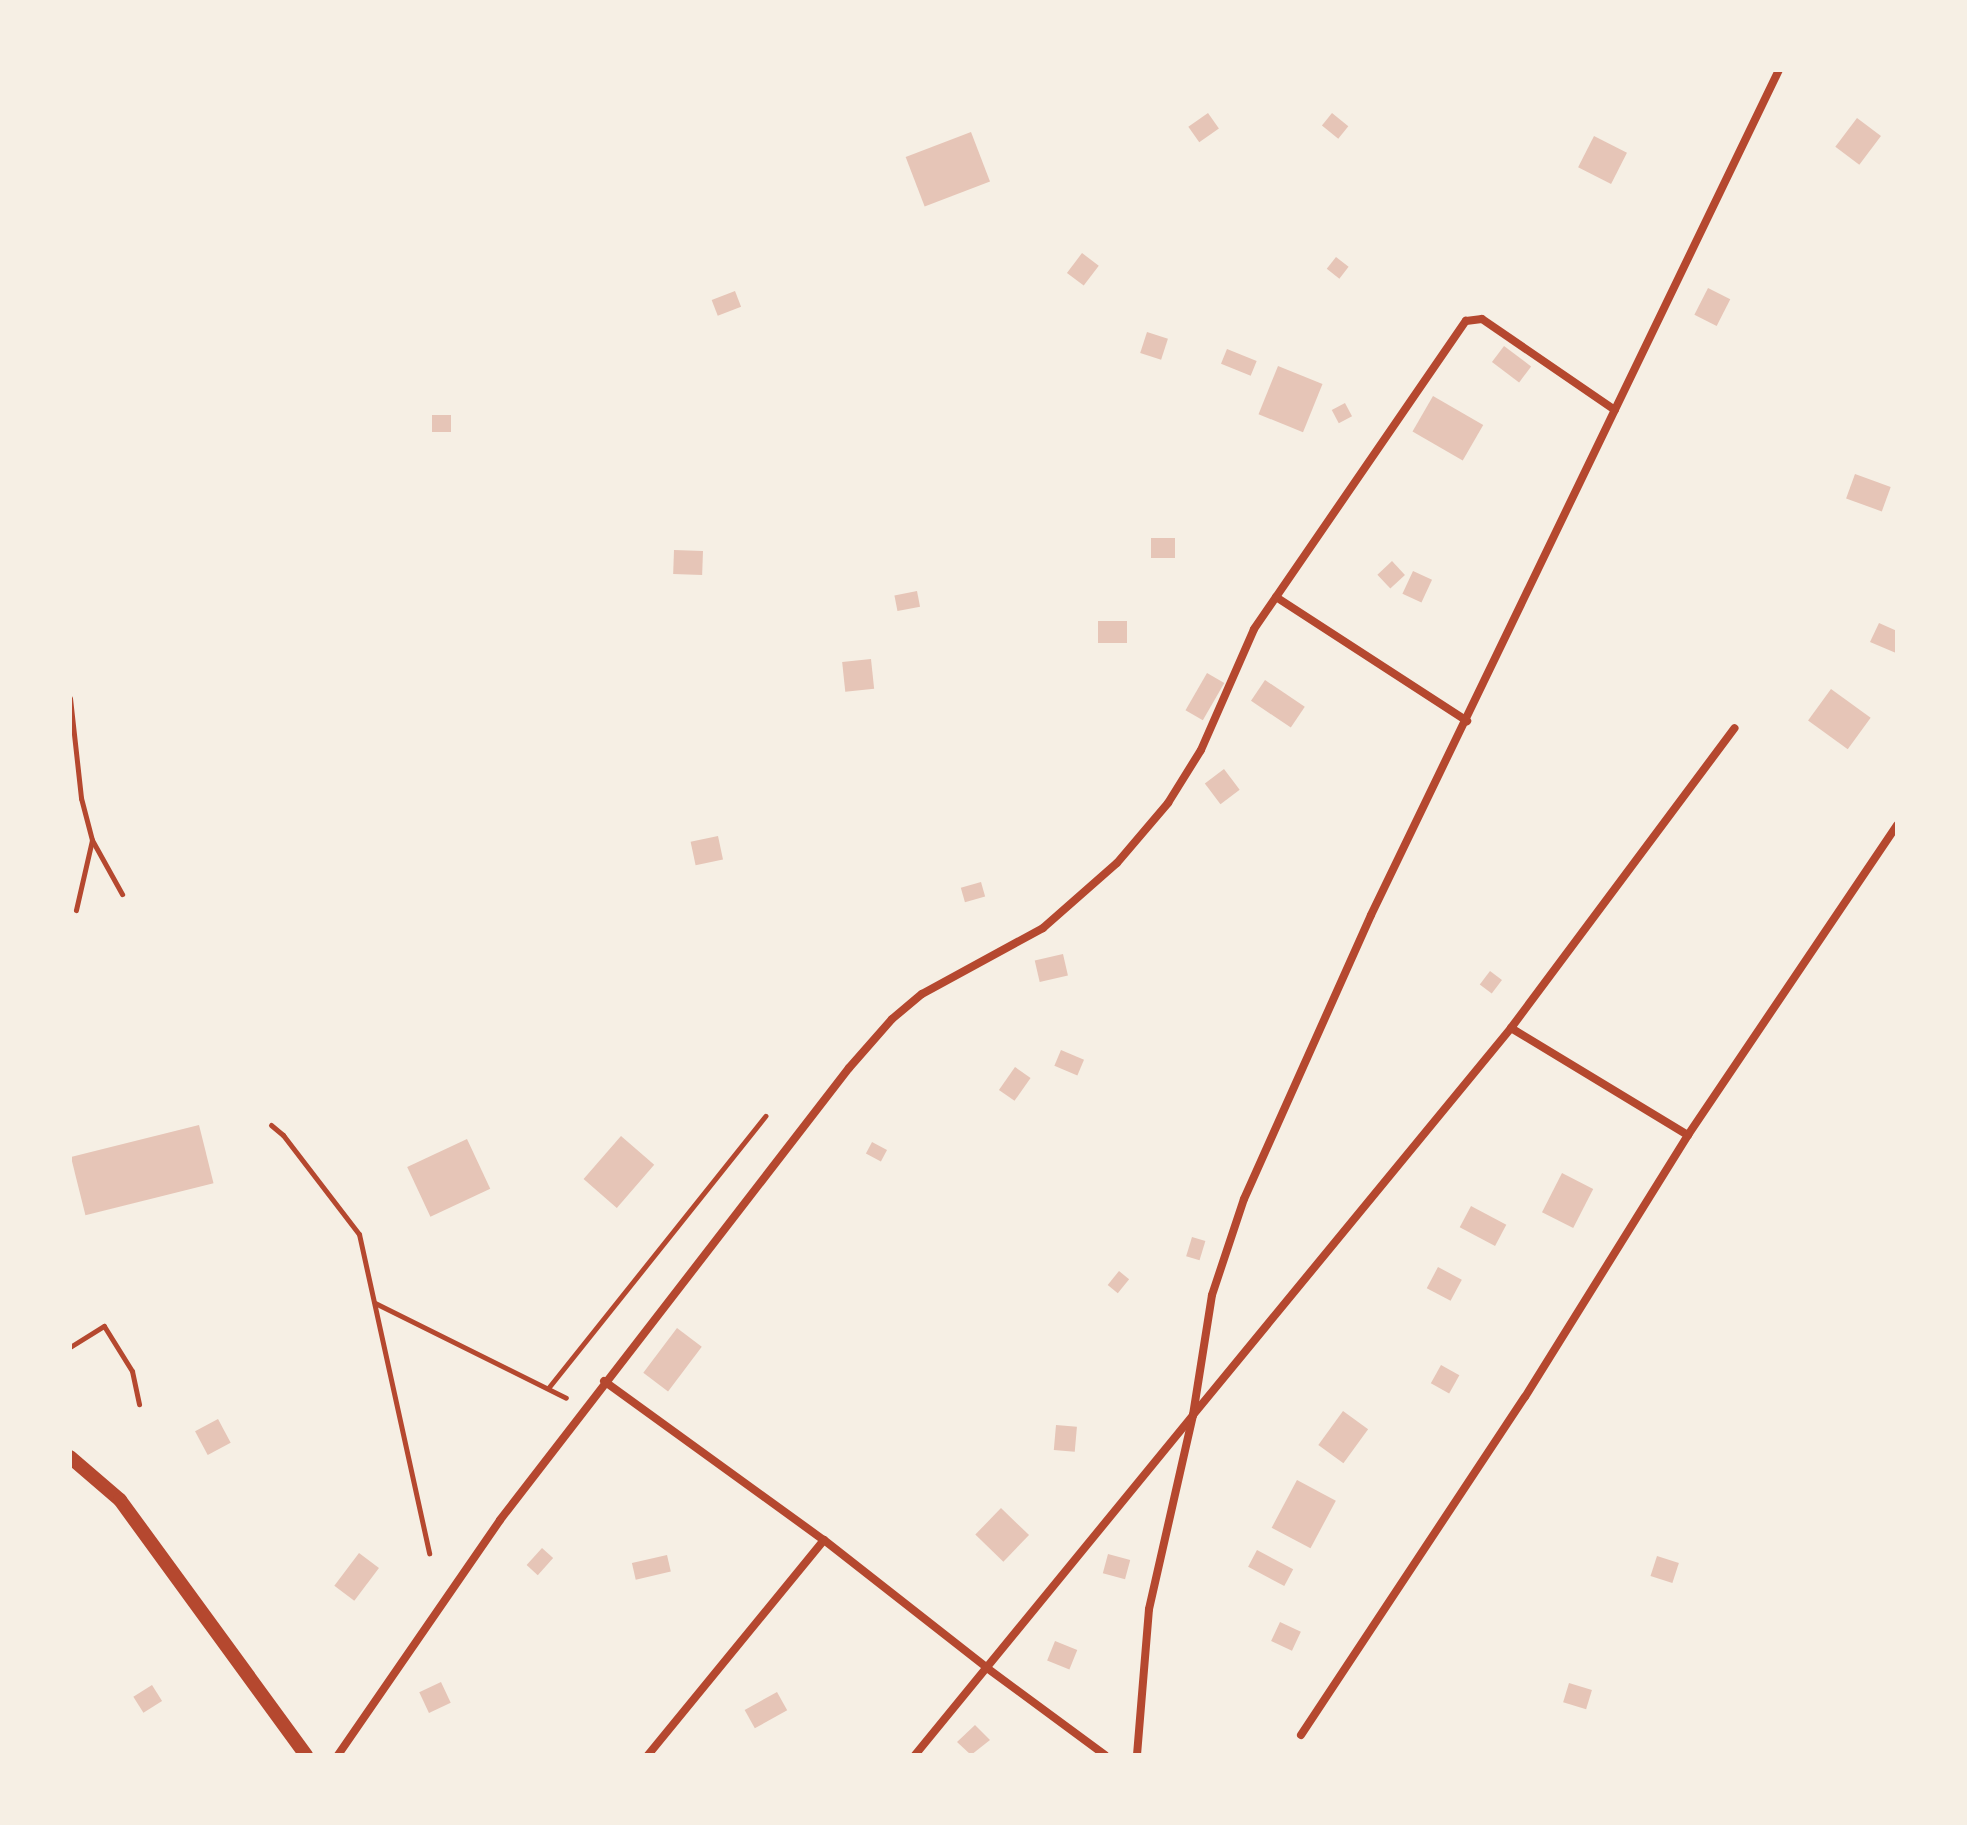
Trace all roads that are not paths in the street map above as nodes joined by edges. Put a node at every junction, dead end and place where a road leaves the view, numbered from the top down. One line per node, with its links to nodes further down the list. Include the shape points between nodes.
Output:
1 (1779, 70): 2 (street)
2 (1615, 410): 3 (street, via 1482,319 1466,321); 4 (street)
3 (1276, 597): 4 (street); 9 (street, via 1254,629 1201,750 1158,815 1117,863 1043,928 922,994 892,1019)
4 (1467, 721): 10 (street, via 1371,915 1244,1199 1212,1295)
5 (1735, 728): 7 (street)
6 (1897, 825): 8 (street)
7 (1511, 1028): 8 (street); 10 (street)
8 (1688, 1135): 14 (street, via 1525,1397)
9 (604, 1381): 12 (street); 16 (street, via 500,1520)
10 (1193, 1415): 13 (street); 20 (street, via 1149,1609)
11 (70, 1457): 15 (street, via 120,1500)
12 (824, 1540): 13 (street); 17 (street)
13 (987, 1668): 18 (street); 19 (street)
14 (1301, 1735)
15 (306, 1755)
16 (338, 1755)
17 (648, 1755)
18 (915, 1755)
19 (1105, 1755)
20 (1137, 1755)

